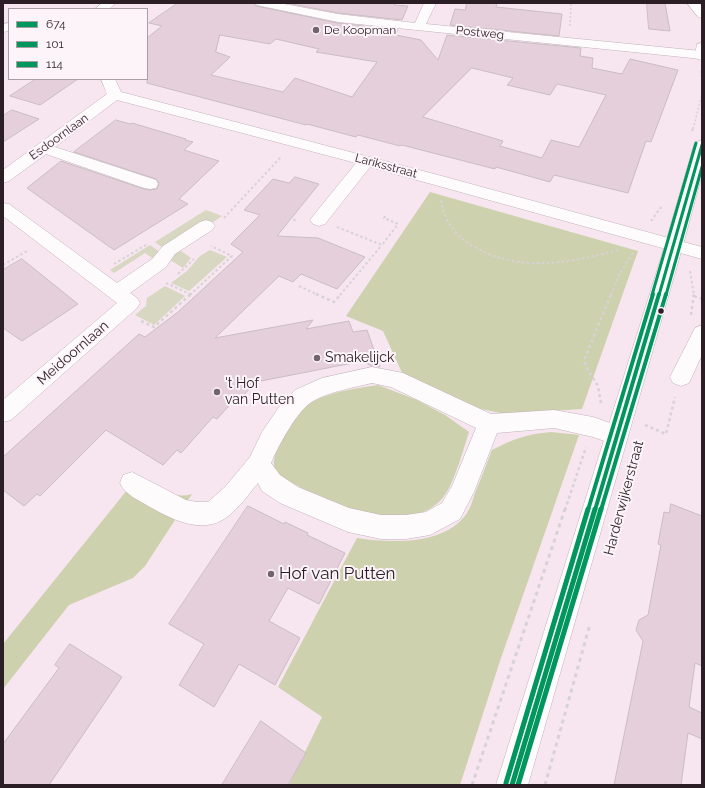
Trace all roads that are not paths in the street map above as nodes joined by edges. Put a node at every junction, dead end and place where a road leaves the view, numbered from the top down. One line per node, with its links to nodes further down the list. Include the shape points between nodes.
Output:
1 (261, 3): 5 (street, Postweg, via 338,18)
2 (430, 3): 5 (street)
3 (693, 3): 4 (street)
4 (702, 14)
5 (419, 26): 6 (street, Postweg)
6 (702, 53)
7 (108, 80): 8 (street)
8 (114, 95): 10 (street, Esdoornlaan); 11 (street, Lariksstraat)
9 (702, 146): 17 (street, Harderwijkerstraat)
10 (44, 148): 12 (street, Esdoornlaan); 13 (street)
11 (366, 161): 15 (street); 17 (street, Lariksstraat)
12 (3, 178)
13 (150, 184)
14 (3, 208): 18 (street, Meidoornlaan)
15 (319, 220)
16 (206, 226): 18 (street, via 169,250 159,263)
17 (690, 249): 23 (street, Harderwijkerstraat)
18 (116, 293): 21 (street, Meidoornlaan, via 130,303)
19 (695, 326): 20 (street, via 695,350)
20 (680, 377)
21 (3, 413)
22 (488, 424): 23 (street, via 554,419); 24 (street, via 395,379 372,375 322,387 303,396 270,439); 24 (street, via 462,492 451,511 430,523 406,527 381,527 348,520 289,496 271,483)
23 (616, 435): 26 (street, Harderwijkerstraat)
24 (259, 464): 25 (street, via 216,510 203,515 191,514 173,506)
25 (132, 483)
26 (512, 785)

